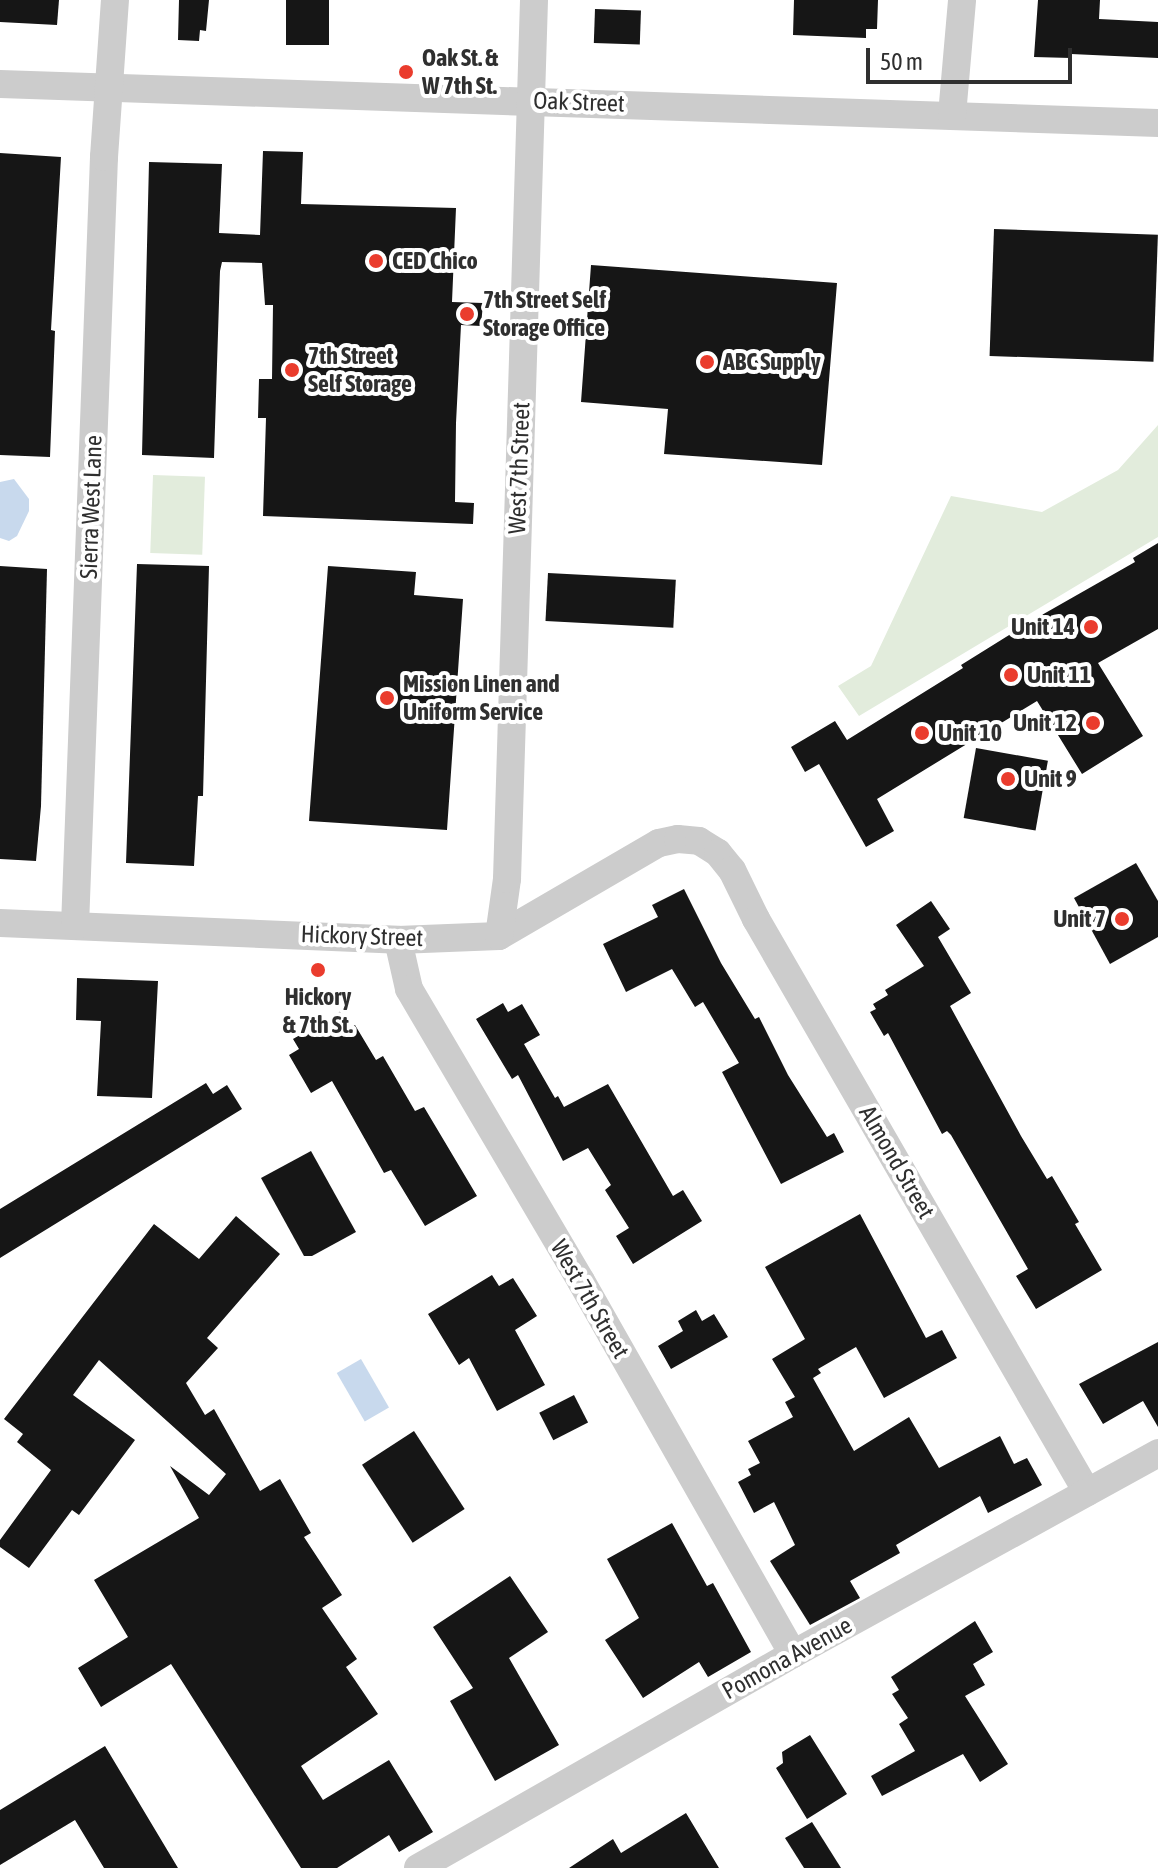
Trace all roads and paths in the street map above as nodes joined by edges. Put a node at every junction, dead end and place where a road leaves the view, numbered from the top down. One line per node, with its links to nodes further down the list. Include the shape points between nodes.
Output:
1 (115, 0): 5 (street, Sierra West Lane)
2 (534, 0): 6 (street, West 7th Street)
3 (962, 0): 7 (street)
4 (0, 84): 5 (street, Oak Street)
5 (111, 87): 6 (street, Oak Street); 11 (street, Sierra West Lane)
6 (529, 100): 7 (street, Oak Street); 12 (street, West 7th Street, via 507,879)
7 (952, 115): 8 (street, Oak Street)
8 (1158, 123)
9 (699, 841): 12 (street, Hickory Street, via 659,843); 15 (street, Almond Street, via 732,870)
10 (0, 923): 11 (street, Hickory Street)
11 (75, 926): 13 (street, Hickory Street)
12 (499, 936): 13 (street, Hickory Street)
13 (398, 940): 16 (street, West 7th Street, via 409,989)
14 (1158, 1453): 15 (street, Pomona Avenue)
15 (1087, 1492): 16 (street, Pomona Avenue)
16 (793, 1654): 17 (street, Pomona Avenue)
17 (418, 1868)

